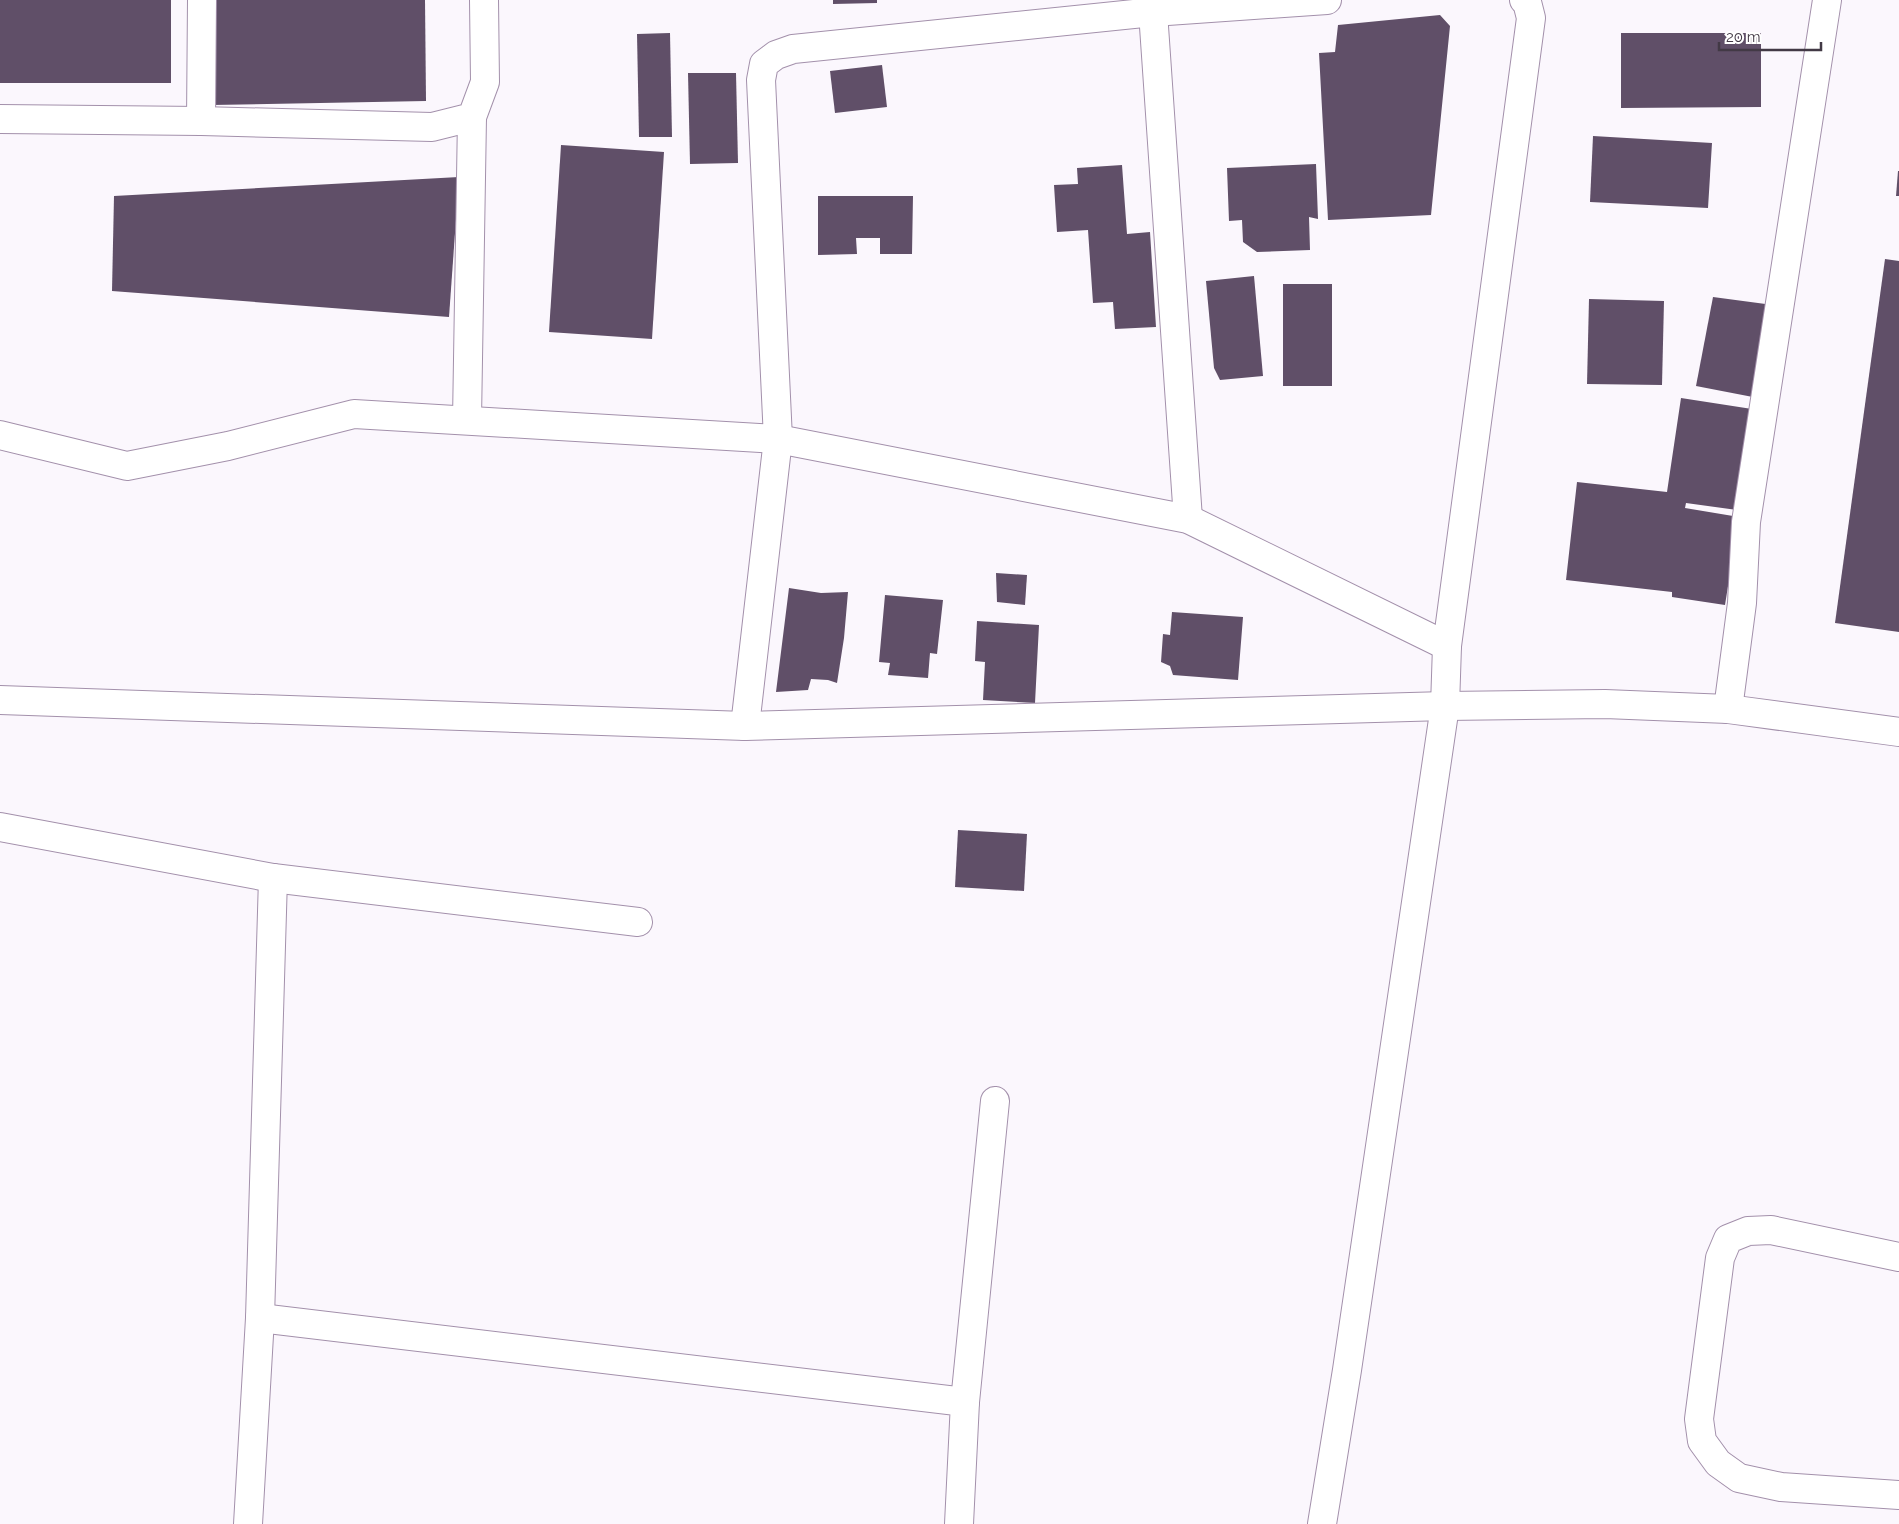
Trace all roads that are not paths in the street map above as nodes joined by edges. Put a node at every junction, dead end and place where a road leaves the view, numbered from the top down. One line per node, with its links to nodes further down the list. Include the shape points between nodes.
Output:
1 (202, 0): 9 (street)
2 (484, 0): 7 (street, via 485,82)
3 (1327, 0): 6 (street)
4 (1524, 0): 14 (street, via 1531,18)
5 (1827, 0): 17 (street, via 1746,522 1742,603)
6 (1153, 12): 12 (street, via 793,49 764,64 761,80); 13 (street)
7 (472, 117): 9 (street, via 432,127); 10 (street)
8 (0, 119): 9 (street)
9 (201, 121)
10 (467, 420): 11 (street, via 354,414 228,446 128,466); 12 (street)
11 (0, 435)
12 (778, 439): 13 (street); 18 (street)
13 (1188, 519): 14 (street)
14 (1447, 646): 16 (street)
15 (0, 700): 18 (street)
16 (1445, 706): 17 (street, via 1605,704); 18 (street); 30 (street)
17 (1728, 709): 19 (street)
18 (745, 726)
19 (1899, 732)
20 (0, 827): 21 (street)
21 (273, 878): 22 (street); 25 (street)
22 (638, 922)
23 (995, 1101): 26 (street)
24 (1899, 1258): 27 (street, via 1771,1230 1748,1231 1728,1239 1720,1258 1699,1419 1702,1441 1718,1463 1739,1478 1781,1487)
25 (260, 1318): 26 (street); 28 (street)
26 (964, 1402): 29 (street)
27 (1899, 1495)
28 (248, 1524)
29 (959, 1524)
30 (1322, 1524)

